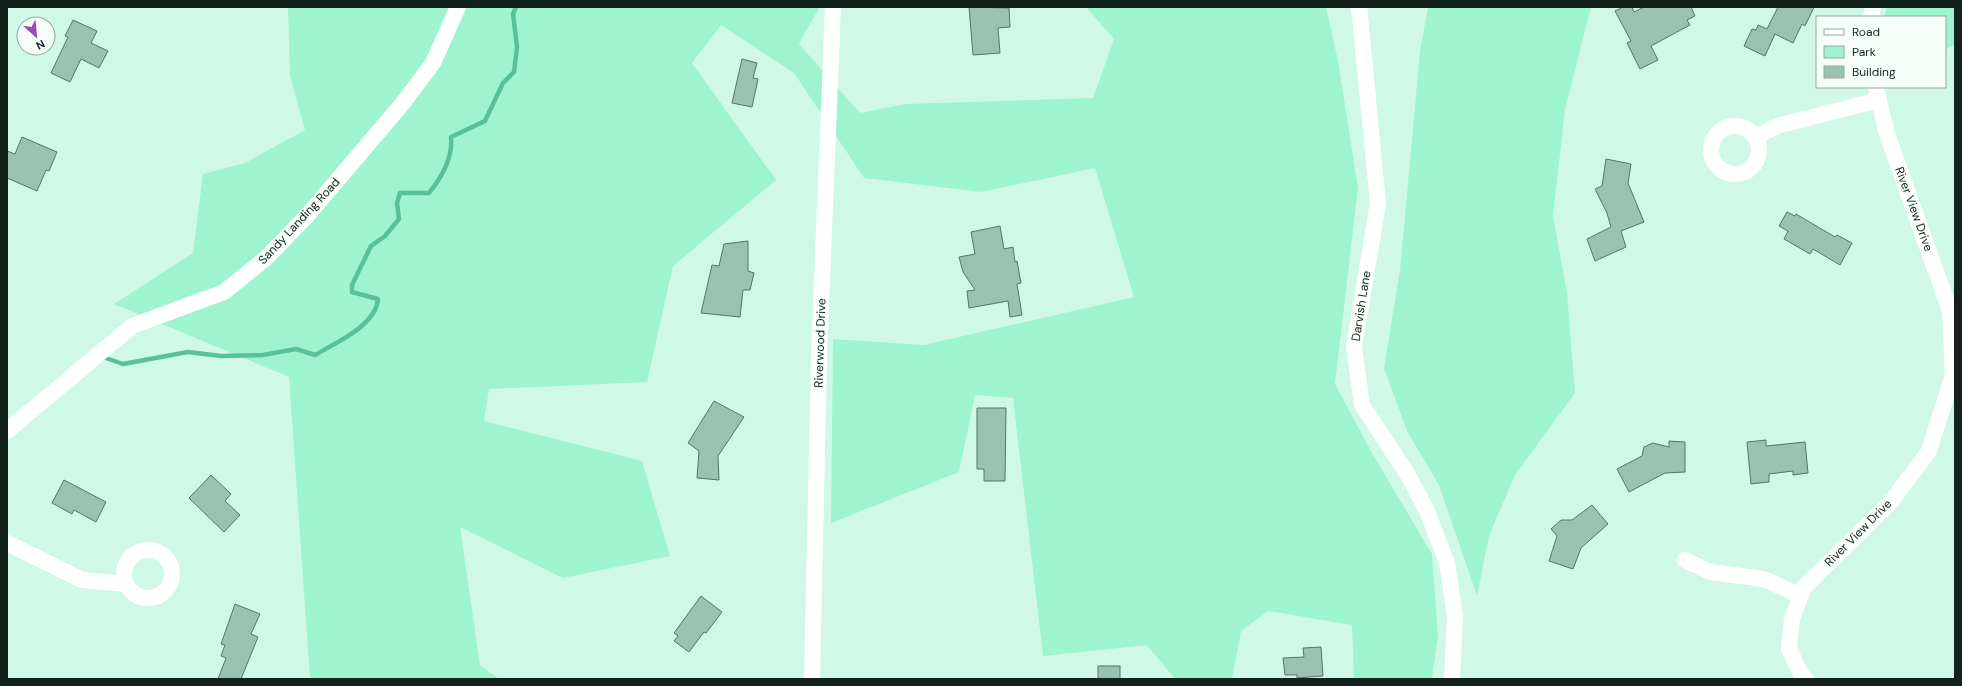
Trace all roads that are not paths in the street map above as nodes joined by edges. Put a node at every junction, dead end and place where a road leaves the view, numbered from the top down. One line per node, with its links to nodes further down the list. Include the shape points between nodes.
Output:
1 (458, 7): 6 (street, Sandy Landing Road, via 433,63 403,104 306,217 265,259 224,292 132,326)
2 (833, 7): 11 (street, Riverwood Drive, via 820,356)
3 (1359, 7): 12 (street, Darvish Lane, via 1378,202 1354,347 1362,405 1408,475 1427,511 1447,563 1456,616)
4 (1878, 94): 5 (street, via 1777,126); 10 (street, River View Drive, via 1886,131 1950,311 1953,375 1929,451 1889,504 1804,587)
5 (1756, 137)
6 (7, 431)
7 (7, 543): 9 (street, via 82,580)
8 (1685, 560): 10 (street, via 1710,572 1764,579)
9 (126, 584)
10 (1801, 596): 13 (street, River View Drive, via 1792,619 1789,649 1802,676)
11 (812, 679)
12 (1452, 679)
13 (1806, 679)

